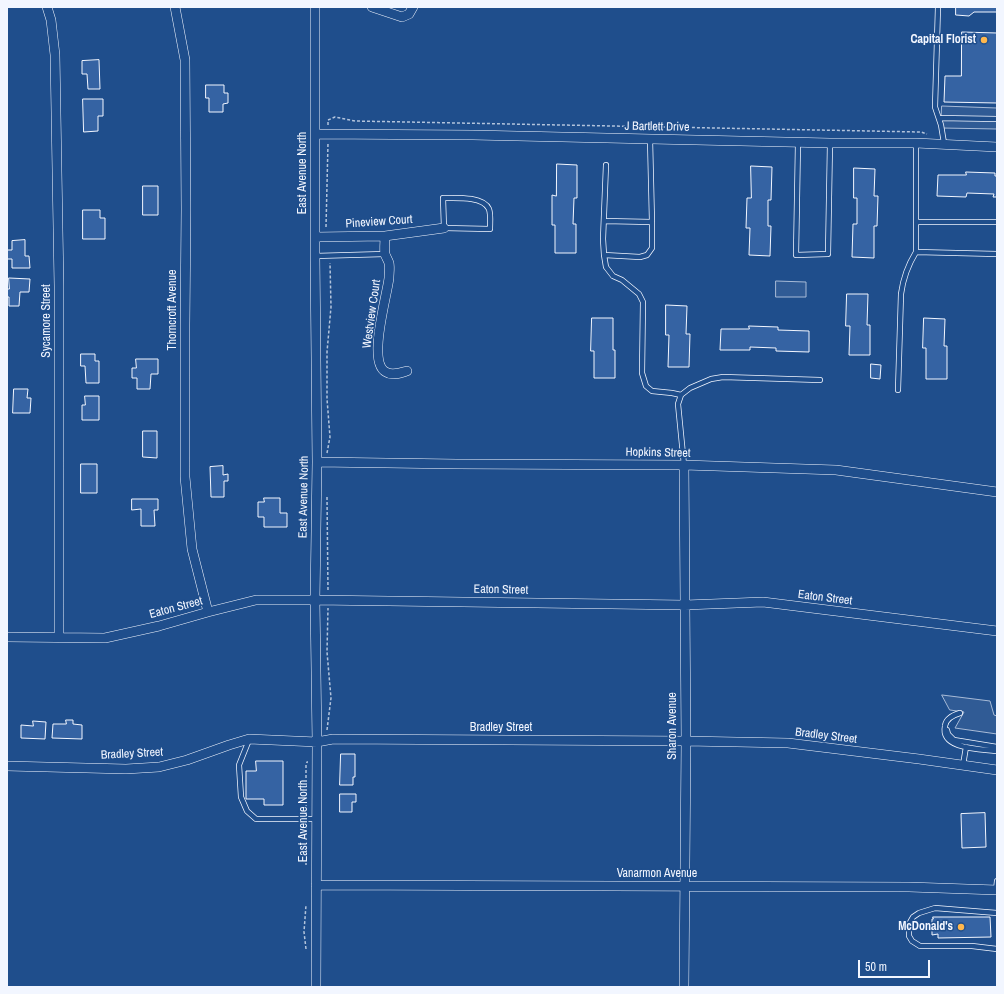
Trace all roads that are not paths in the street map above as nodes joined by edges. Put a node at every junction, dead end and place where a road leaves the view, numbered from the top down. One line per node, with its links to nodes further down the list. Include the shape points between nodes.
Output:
1 (47, 7): 41 (street, Sycamore Street, via 56,55 59,286)
2 (175, 7): 38 (street, Thorncroft Avenue, via 185,60 185,477 192,549)
3 (315, 7): 9 (street, East Avenue North)
4 (372, 7): 5 (street, via 402,17 409,14)
5 (412, 7)
6 (938, 7): 7 (lane, via 935,107)
7 (939, 118): 8 (lane); 14 (lane)
8 (997, 119)
9 (315, 134): 10 (street, J Bartlett Drive); 23 (street, East Avenue North)
10 (650, 139): 12 (street, J Bartlett Drive); 18 (lane)
11 (916, 142): 13 (street, J Bartlett Drive); 14 (street, J Bartlett Drive); 19 (lane)
12 (798, 143): 13 (street, J Bartlett Drive); 13 (lane, via 796,254 828,254)
13 (830, 143)
14 (944, 143): 15 (street, J Bartlett Drive)
15 (997, 147)
16 (606, 164): 17 (lane)
17 (604, 221): 18 (lane); 27 (lane)
18 (652, 222): 27 (lane, via 652,248 647,256)
19 (916, 222): 20 (lane); 24 (lane)
20 (997, 222)
21 (444, 228): 21 (lane, via 443,198 479,201 489,210 490,228); 22 (street, Pineview Court)
22 (385, 236): 23 (street, Pineview Court); 25 (street, Westview Court)
23 (315, 237): 28 (street, East Avenue North)
24 (916, 252): 26 (lane); 31 (lane, via 910,261 901,294)
25 (385, 254): 28 (lane); 29 (street, Westview Court, via 390,272 378,340 379,364 386,373)
26 (997, 254)
27 (604, 255): 32 (lane, via 606,267 613,276 633,288 643,302 642,373 646,386 652,391)
28 (315, 256): 33 (street, East Avenue North)
29 (407, 371)
30 (820, 380): 32 (lane, via 723,377 710,379)
31 (898, 390)
32 (681, 395): 34 (lane, via 678,404)
33 (317, 462): 34 (street, Hopkins Street); 36 (street, East Avenue North)
34 (684, 465): 35 (street, Hopkins Street, via 836,470); 37 (street, Sharon Avenue)
35 (997, 492)
36 (315, 600): 37 (street, Eaton Street); 38 (street, Eaton Street, via 256,600); 46 (street, East Avenue North)
37 (685, 605): 39 (street, Eaton Street, via 763,602); 45 (street, Sharon Avenue)
38 (208, 612): 41 (street, Eaton Street, via 104,638)
39 (997, 631)
40 (7, 636): 41 (street, Eaton Street)
41 (58, 637)
42 (960, 713): 43 (lane, via 950,717)
43 (945, 725): 47 (lane, via 949,740); 48 (lane, via 948,734 954,740)
44 (249, 739): 46 (street, Bradley Street); 50 (street, Bradley Street, via 159,767 126,769); 53 (lane, via 239,765 241,797 247,811 256,818)
45 (686, 741): 46 (street, Bradley Street, via 333,739); 51 (street, Bradley Street, via 788,743); 55 (street, Sharon Avenue)
46 (317, 742): 53 (street, East Avenue North)
47 (966, 747): 49 (lane); 51 (lane)
48 (997, 747)
49 (997, 751)
50 (7, 766)
51 (963, 766): 52 (street, Bradley Street)
52 (997, 770)
53 (316, 819): 54 (street, East Avenue North)
54 (316, 885): 55 (street, Vanarmon Avenue); 59 (street, East Avenue North)
55 (684, 886): 56 (street, Vanarmon Avenue); 60 (street, Sharon Avenue)
56 (997, 887)
57 (997, 913): 58 (lane, via 935,908 912,916 909,924 909,936 920,946 972,946)
58 (997, 949)
59 (316, 987)
60 (684, 987)

